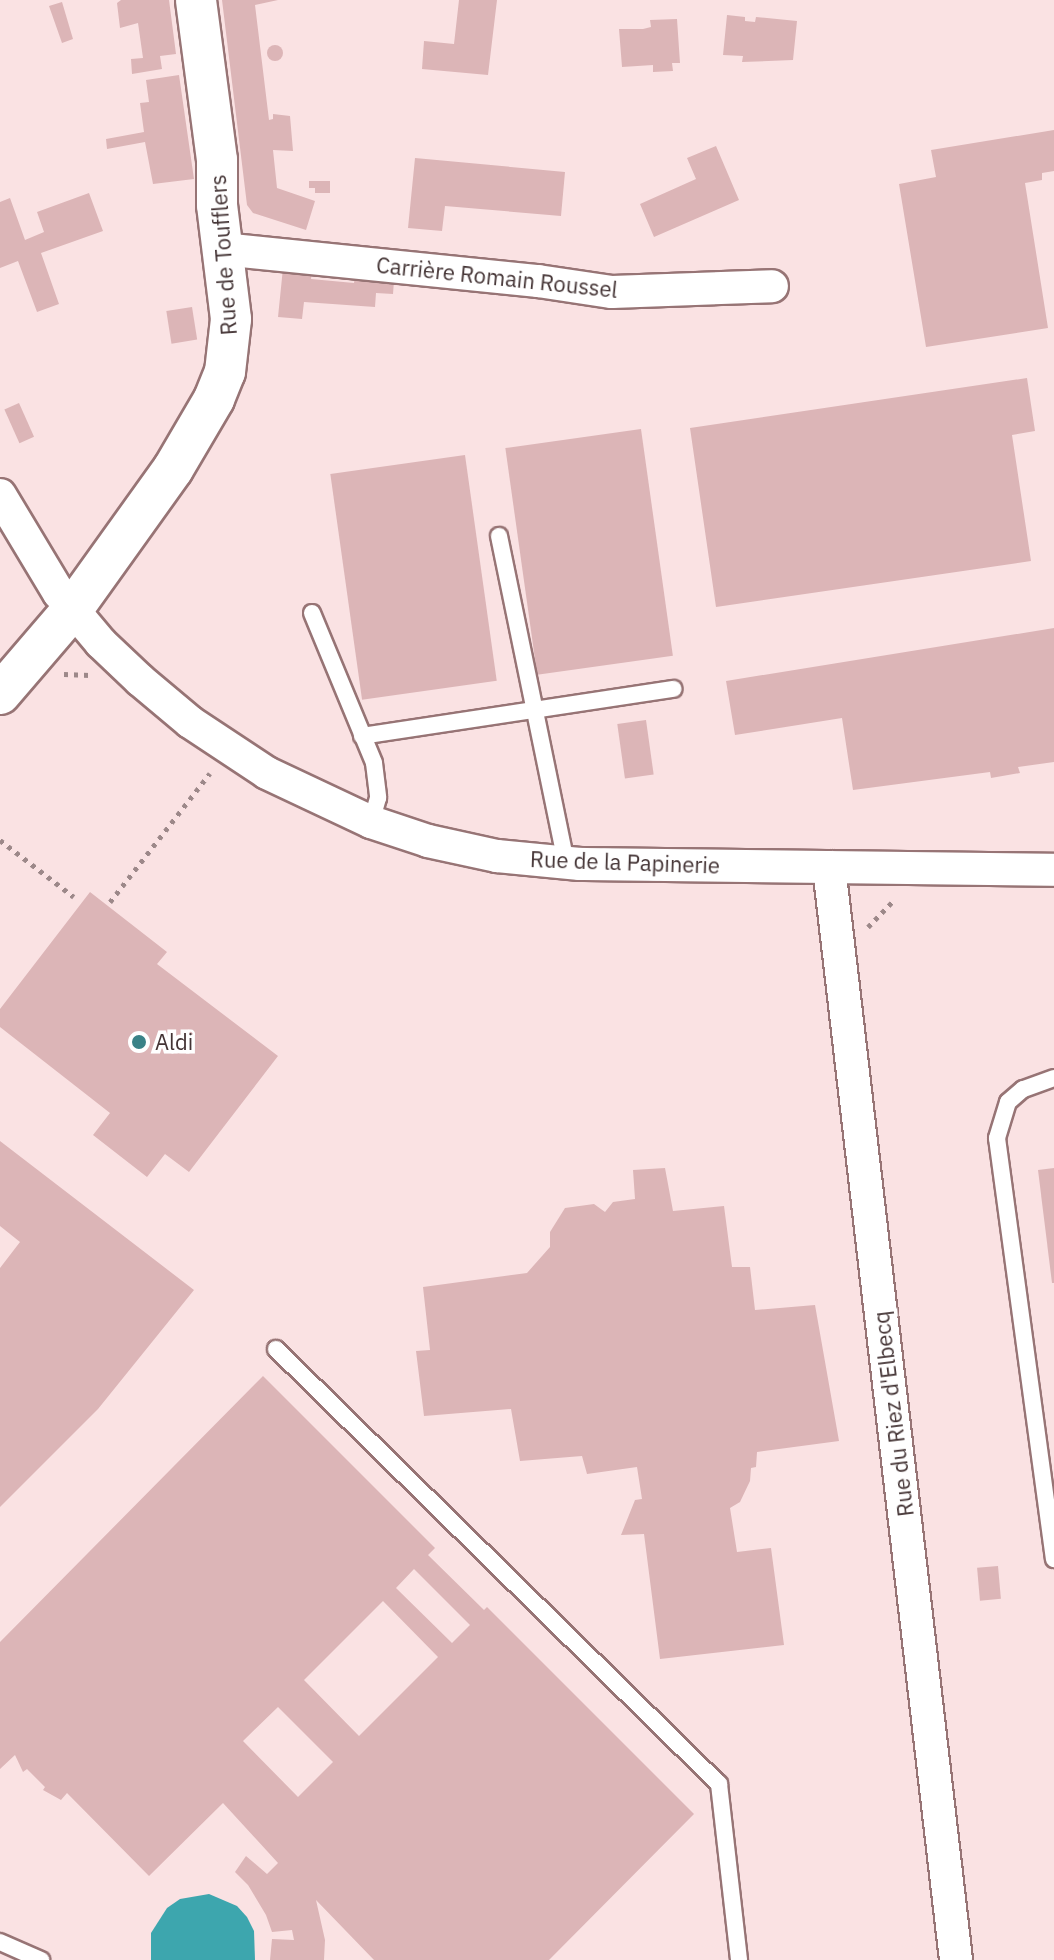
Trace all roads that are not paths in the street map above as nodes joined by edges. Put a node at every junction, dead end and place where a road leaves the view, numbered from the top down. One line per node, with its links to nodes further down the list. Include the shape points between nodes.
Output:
1 (196, 0): 2 (street, Rue de Toufflers, via 217,160)
2 (222, 249): 3 (street, Carrière Romain Roussel, via 612,292); 6 (street, Rue de Toufflers, via 230,347 214,399 173,469)
3 (772, 286)
4 (0, 495): 6 (street, Rue de la Papinerie)
5 (499, 536): 10 (lane)
6 (72, 610): 9 (street, Rue de Toufflers); 12 (street, Rue de la Papinerie, via 190,722 267,773)
7 (312, 613): 11 (lane)
8 (673, 689): 10 (lane)
9 (0, 694)
10 (532, 710): 11 (lane); 13 (lane)
11 (362, 736): 12 (lane, via 374,763 378,798)
12 (371, 822): 13 (street, Rue de la Papinerie, via 460,848)
13 (566, 863): 14 (street, Rue de la Papinerie)
14 (829, 867): 15 (street, Rue de la Papinerie); 22 (street, Rue du Riez d'Elbecq)
15 (1054, 870)
16 (1054, 1078): 18 (lane, via 1023,1089 1008,1102 997,1138)
17 (276, 1349): 21 (lane, via 719,1784)
18 (1054, 1559)
19 (0, 1942): 20 (lane)
20 (41, 1960)
21 (739, 1960)
22 (956, 1960)

